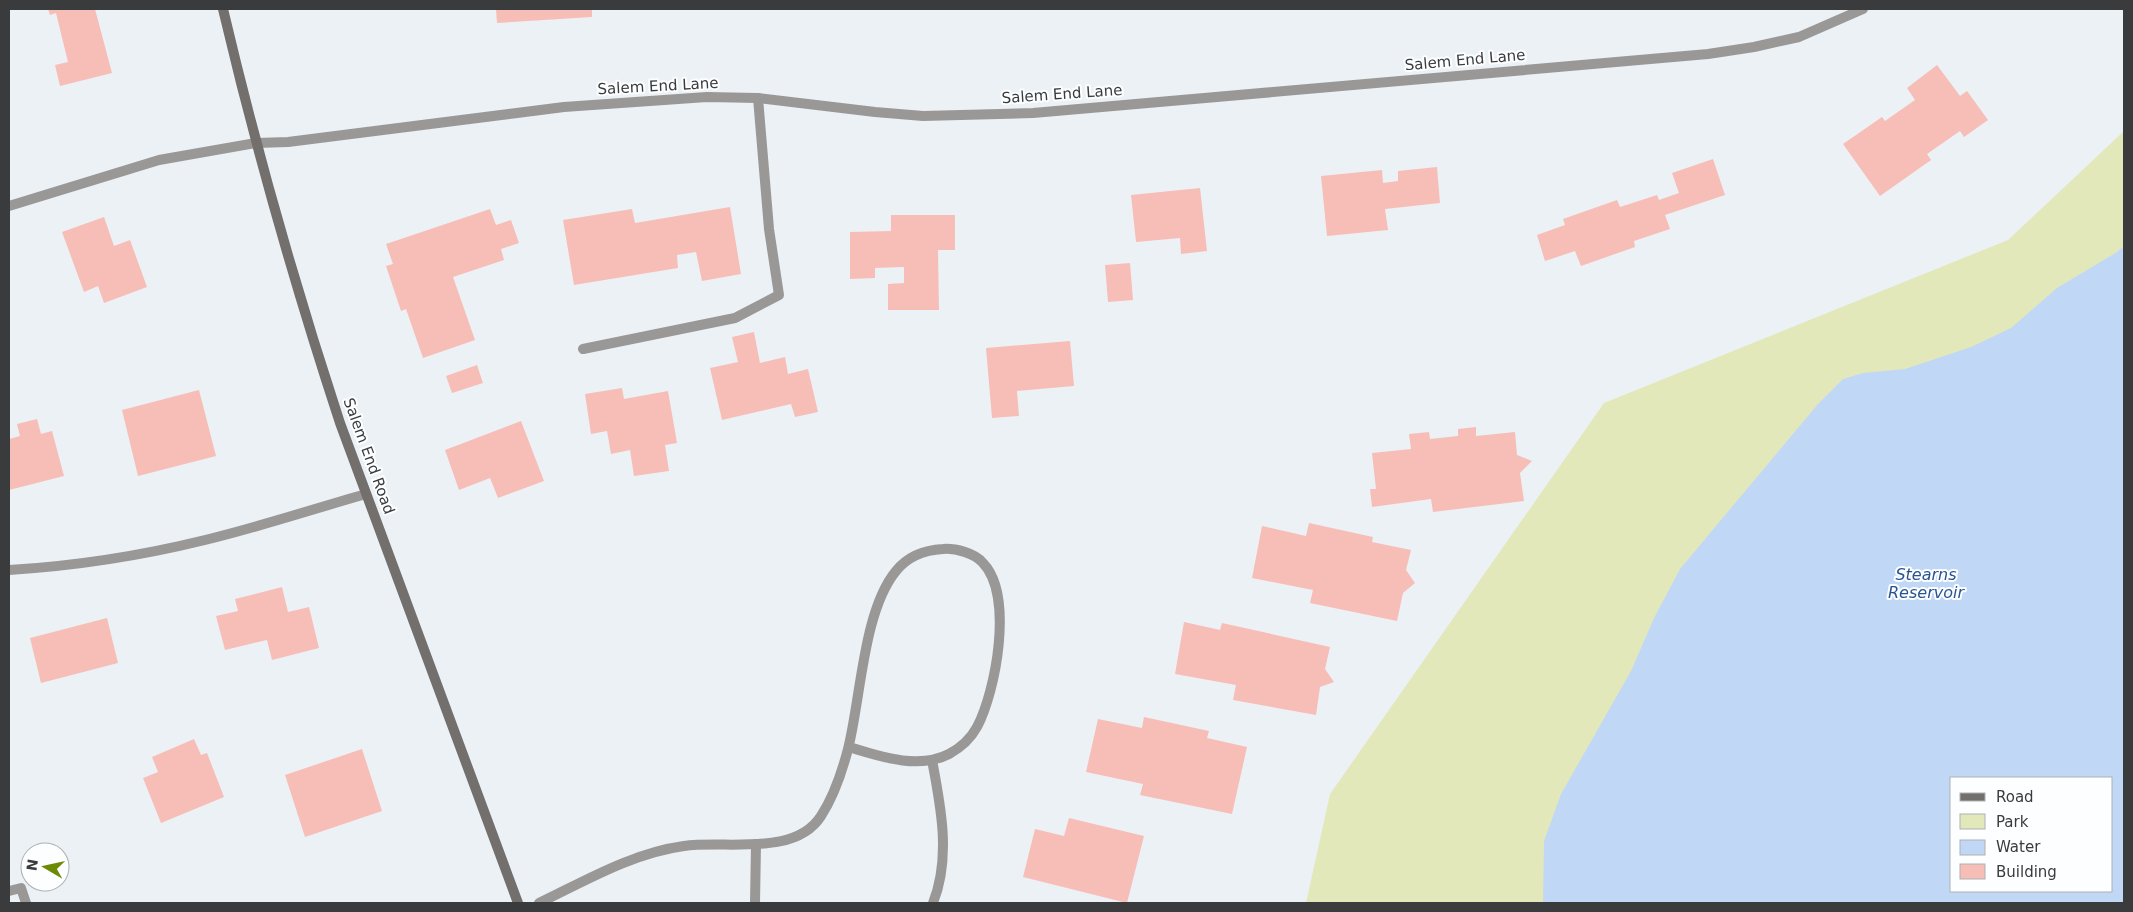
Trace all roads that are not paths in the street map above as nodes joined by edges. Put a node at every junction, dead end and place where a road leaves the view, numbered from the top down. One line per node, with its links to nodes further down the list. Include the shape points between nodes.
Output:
1 (223, 9): 4 (street, Salem End Road)
2 (1863, 9): 3 (street, Salem End Lane, via 1799,37 1708,54 1033,113 923,116)
3 (758, 98): 4 (street, Salem End Lane, via 698,98 564,107 288,142); 6 (street, via 769,229 779,295 735,318)
4 (256, 143): 5 (street, Salem End Lane, via 159,160); 7 (street, Salem End Road, via 316,352)
5 (9, 206)
6 (582, 349)
7 (366, 494): 8 (street, via 206,540 147,553 47,568); 14 (street, Salem End Road)
8 (9, 570)
9 (849, 747): 10 (street, via 888,758); 10 (street, via 866,648 884,590 895,571 908,558 926,550 946,548 966,552 983,562 999,597 1000,626 992,683 976,728 949,754); 11 (street, via 832,796 811,829 797,838)
10 (932, 760): 17 (street, via 940,801 943,858)
11 (756, 844): 15 (street, via 683,846 651,853); 16 (street)
12 (9, 891): 13 (street, via 21,888)
13 (26, 903)
14 (518, 903)
15 (539, 903)
16 (755, 903)
17 (932, 903)

